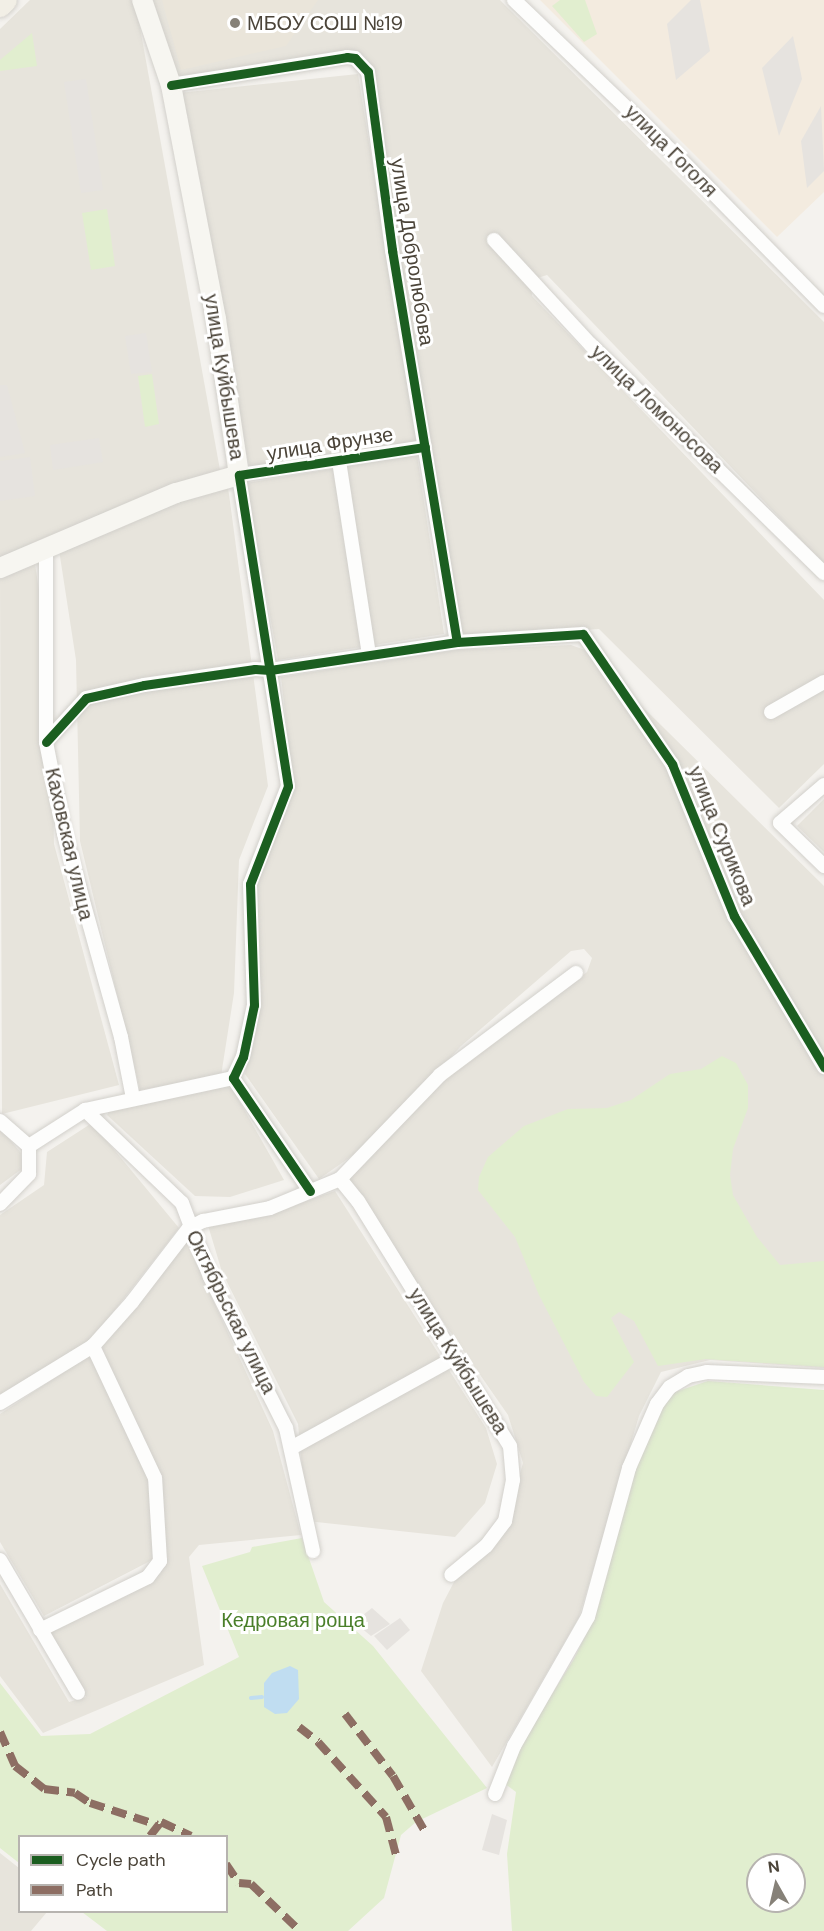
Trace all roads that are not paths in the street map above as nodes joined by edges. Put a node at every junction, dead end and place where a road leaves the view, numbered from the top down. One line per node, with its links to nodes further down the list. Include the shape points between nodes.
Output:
1 (6, 0): 4 (main road)
2 (142, 0): 5 (main road, улица Куйбышева)
3 (514, 0): 7 (street, улица Гоголя, via 679,158)
4 (0, 6)
5 (171, 85): 8 (street, улица Добролюбова, via 334,58 355,58 363,64 371,86 392,250); 10 (main road, улица Куйбышева, via 216,319)
6 (494, 240): 13 (street, улица Ломоносова, via 591,345)
7 (824, 306)
8 (425, 447): 9 (street, улица Фрунзе); 14 (street, улица Добролюбова)
9 (339, 461): 10 (street, улица Фрунзе); 15 (street)
10 (239, 475): 11 (main road, улица Фрунзе, via 176,493); 16 (street, улица Куйбышева)
11 (46, 549): 12 (main road, улица Фрунзе); 19 (street, Каховская улица)
12 (0, 568)
13 (824, 573)
14 (457, 642): 15 (street); 23 (street, улица Сурикова, via 573,633 590,640 672,764 734,916)
15 (369, 655): 16 (street)
16 (270, 670): 19 (street, via 144,685 86,698); 24 (street, улица Куйбышева, via 288,786 250,884 254,1005 243,1058)
17 (824, 682): 18 (street)
18 (771, 712)
19 (46, 742): 25 (street, Каховская улица, via 64,833 118,1027)
20 (824, 785): 21 (street, via 780,823)
21 (824, 866)
22 (576, 973): 29 (street, via 440,1075)
23 (824, 1067)
24 (232, 1078): 25 (street); 30 (street)
25 (133, 1098): 26 (street)
26 (85, 1110): 28 (street); 32 (street, Октябрьская улица, via 177,1196)
27 (0, 1121): 28 (street)
28 (29, 1146): 31 (street, via 29,1174)
29 (340, 1179): 30 (street); 34 (street, улица Куйбышева, via 358,1201)
30 (310, 1191): 32 (street, via 270,1208 204,1221)
31 (0, 1204)
32 (189, 1228): 33 (street); 37 (street, Октябрьская улица)
33 (93, 1346): 36 (street); 41 (street, via 155,1478 160,1561 148,1577)
34 (454, 1358): 37 (street); 40 (street, улица Куйбышева, via 510,1446 513,1480 506,1521 486,1546)
35 (824, 1377): 43 (street, via 707,1372 688,1376 670,1388 657,1404 629,1468 588,1617 514,1746)
36 (0, 1403)
37 (293, 1447): 38 (street, Октябрьская улица)
38 (313, 1551)
39 (0, 1560): 41 (street)
40 (451, 1575)
41 (40, 1630): 42 (street)
42 (78, 1693)
43 (495, 1794)

